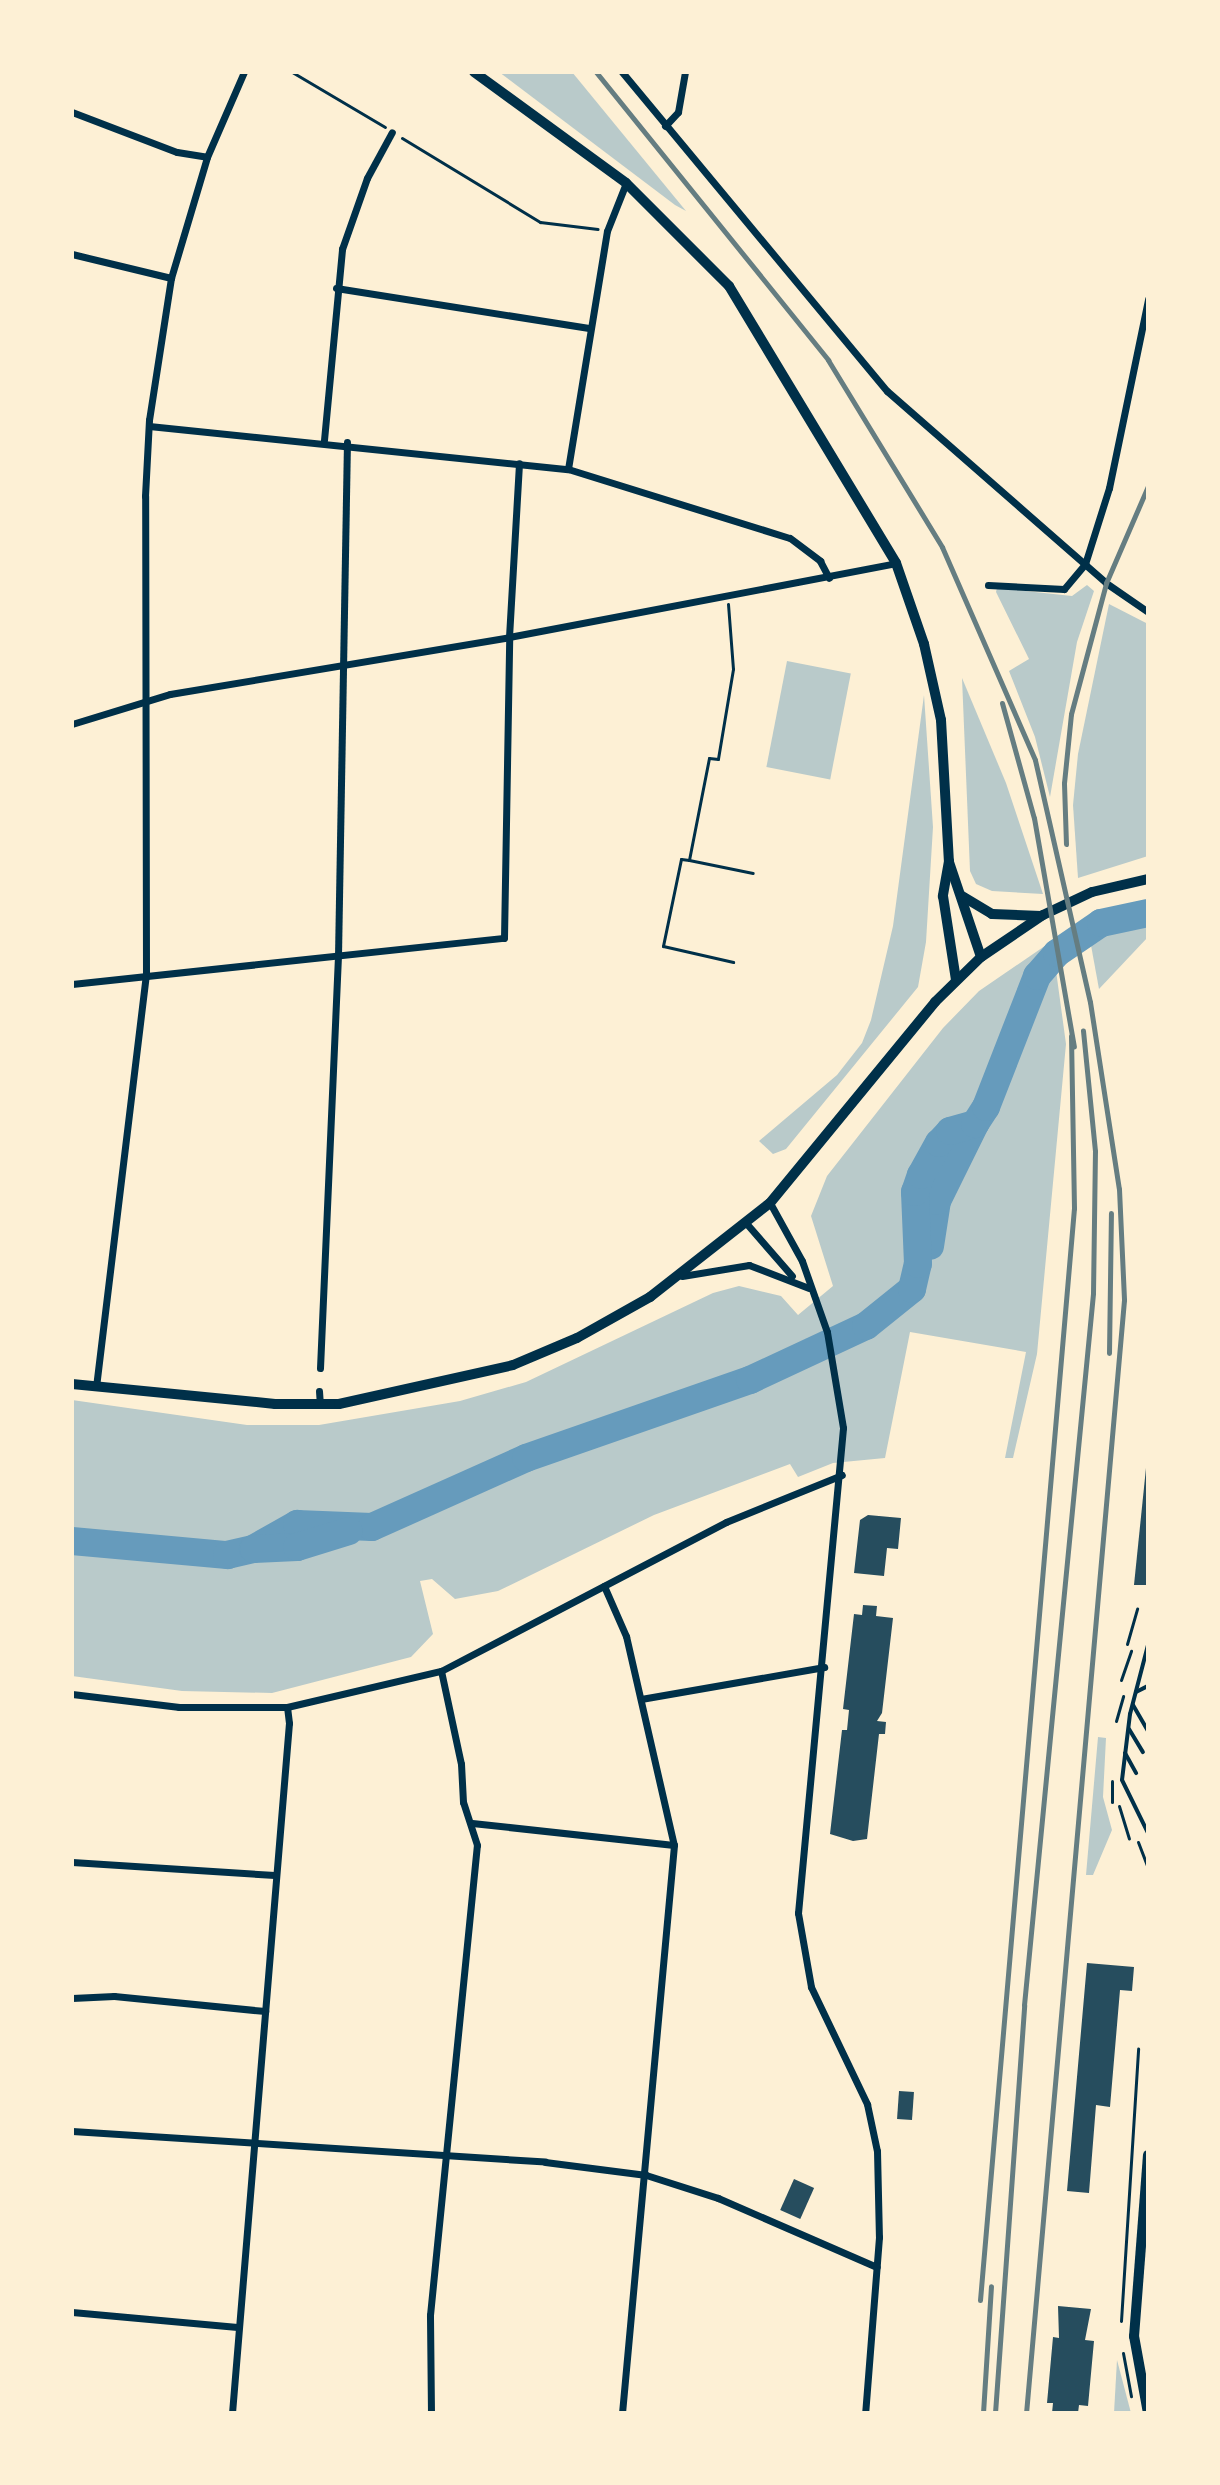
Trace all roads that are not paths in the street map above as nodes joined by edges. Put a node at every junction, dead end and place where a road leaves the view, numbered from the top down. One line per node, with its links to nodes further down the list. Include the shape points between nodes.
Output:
1 (244, 72): 8 (street)
2 (474, 72): 9 (main road)
3 (622, 72): 6 (street)
4 (685, 72): 6 (street, via 678,112)
5 (72, 112): 8 (street, via 177,152)
6 (665, 126): 21 (street, via 887,391)
7 (392, 132): 12 (street, via 353,211)
8 (207, 157): 11 (street)
9 (626, 183): 14 (street, via 611,209); 20 (main road, via 729,286)
10 (72, 254): 11 (street)
11 (171, 278): 15 (street)
12 (336, 288): 14 (street); 16 (street)
13 (1148, 299): 21 (street, via 1109,488)
14 (589, 328): 19 (street)
15 (149, 426): 16 (street); 27 (street)
16 (324, 440): 17 (street)
17 (347, 442): 18 (street); 26 (street)
18 (519, 463): 19 (street); 25 (street)
19 (568, 469): 22 (street, via 790,538 820,561)
20 (896, 563): 22 (street); 29 (main road, via 924,644 941,720)
21 (1085, 564): 23 (street, via 1064,589); 24 (street)
22 (829, 578): 25 (street)
23 (988, 585)
24 (1148, 612)
25 (509, 637): 26 (street); 33 (street, via 504,938)
26 (340, 668): 27 (street); 33 (street)
27 (144, 700): 28 (street); 35 (street)
28 (72, 724)
29 (949, 861): 31 (main road); 36 (main road, via 943,896)
30 (1148, 879): 32 (main road, via 1092,892)
31 (961, 895): 32 (main road, via 992,914); 34 (main road)
32 (1043, 915): 34 (main road)
33 (338, 956): 35 (street); 43 (street)
34 (981, 957): 36 (main road)
35 (146, 973): 37 (street); 45 (street)
36 (956, 980): 38 (main road)
37 (72, 984)
38 (770, 1203): 39 (main road); 42 (street, via 802,1261)
39 (746, 1223): 40 (main road); 41 (street)
40 (681, 1276): 41 (street, via 749,1265); 47 (main road, via 615,1320 513,1365 392,1396)
41 (793, 1278): 42 (street)
42 (809, 1288): 48 (street, via 834,1360)
43 (320, 1368)
44 (72, 1384): 45 (main road)
45 (96, 1387): 47 (main road)
46 (319, 1391): 47 (street)
47 (320, 1405)
48 (842, 1475): 49 (street, via 726,1522); 51 (street)
49 (604, 1586): 52 (street); 56 (street, via 626,1636)
50 (1148, 1645): 54 (lane)
51 (824, 1667): 56 (street); 76 (street, via 803,1854 801,1947 811,1987 853,2068 873,2125 879,2194)
52 (441, 1671): 58 (street); 64 (street, via 461,1764 463,1802)
53 (1148, 1686): 54 (lane)
54 (1136, 1692): 57 (lane)
55 (72, 1694): 58 (street, via 179,1707)
56 (641, 1699): 66 (street)
57 (1133, 1705): 59 (lane); 60 (lane)
58 (287, 1707): 68 (street)
59 (1128, 1726): 61 (lane); 62 (lane)
60 (1148, 1731)
61 (1124, 1751): 63 (lane); 65 (lane, via 1126,1793)
62 (1143, 1752)
63 (1136, 1773)
64 (472, 1823): 66 (street); 74 (street, via 477,1845)
65 (1148, 1833)
66 (674, 1845): 75 (street)
67 (72, 1862): 68 (street)
68 (275, 1875): 70 (street)
69 (72, 1998): 70 (street, via 114,1996)
70 (265, 2011): 72 (street)
71 (72, 2131): 72 (street)
72 (253, 2142): 74 (street); 80 (street)
73 (1148, 2155): 77 (main road)
74 (448, 2156): 75 (street); 82 (street, via 430,2315)
75 (646, 2175): 76 (street, via 718,2198); 83 (street)
76 (877, 2267): 84 (street)
77 (1135, 2308): 78 (street); 85 (main road, via 1136,2357)
78 (1148, 2310)
79 (72, 2312): 80 (street)
80 (237, 2327): 81 (street)
81 (232, 2413)
82 (431, 2413)
83 (622, 2413)
84 (865, 2413)
85 (1148, 2413)

